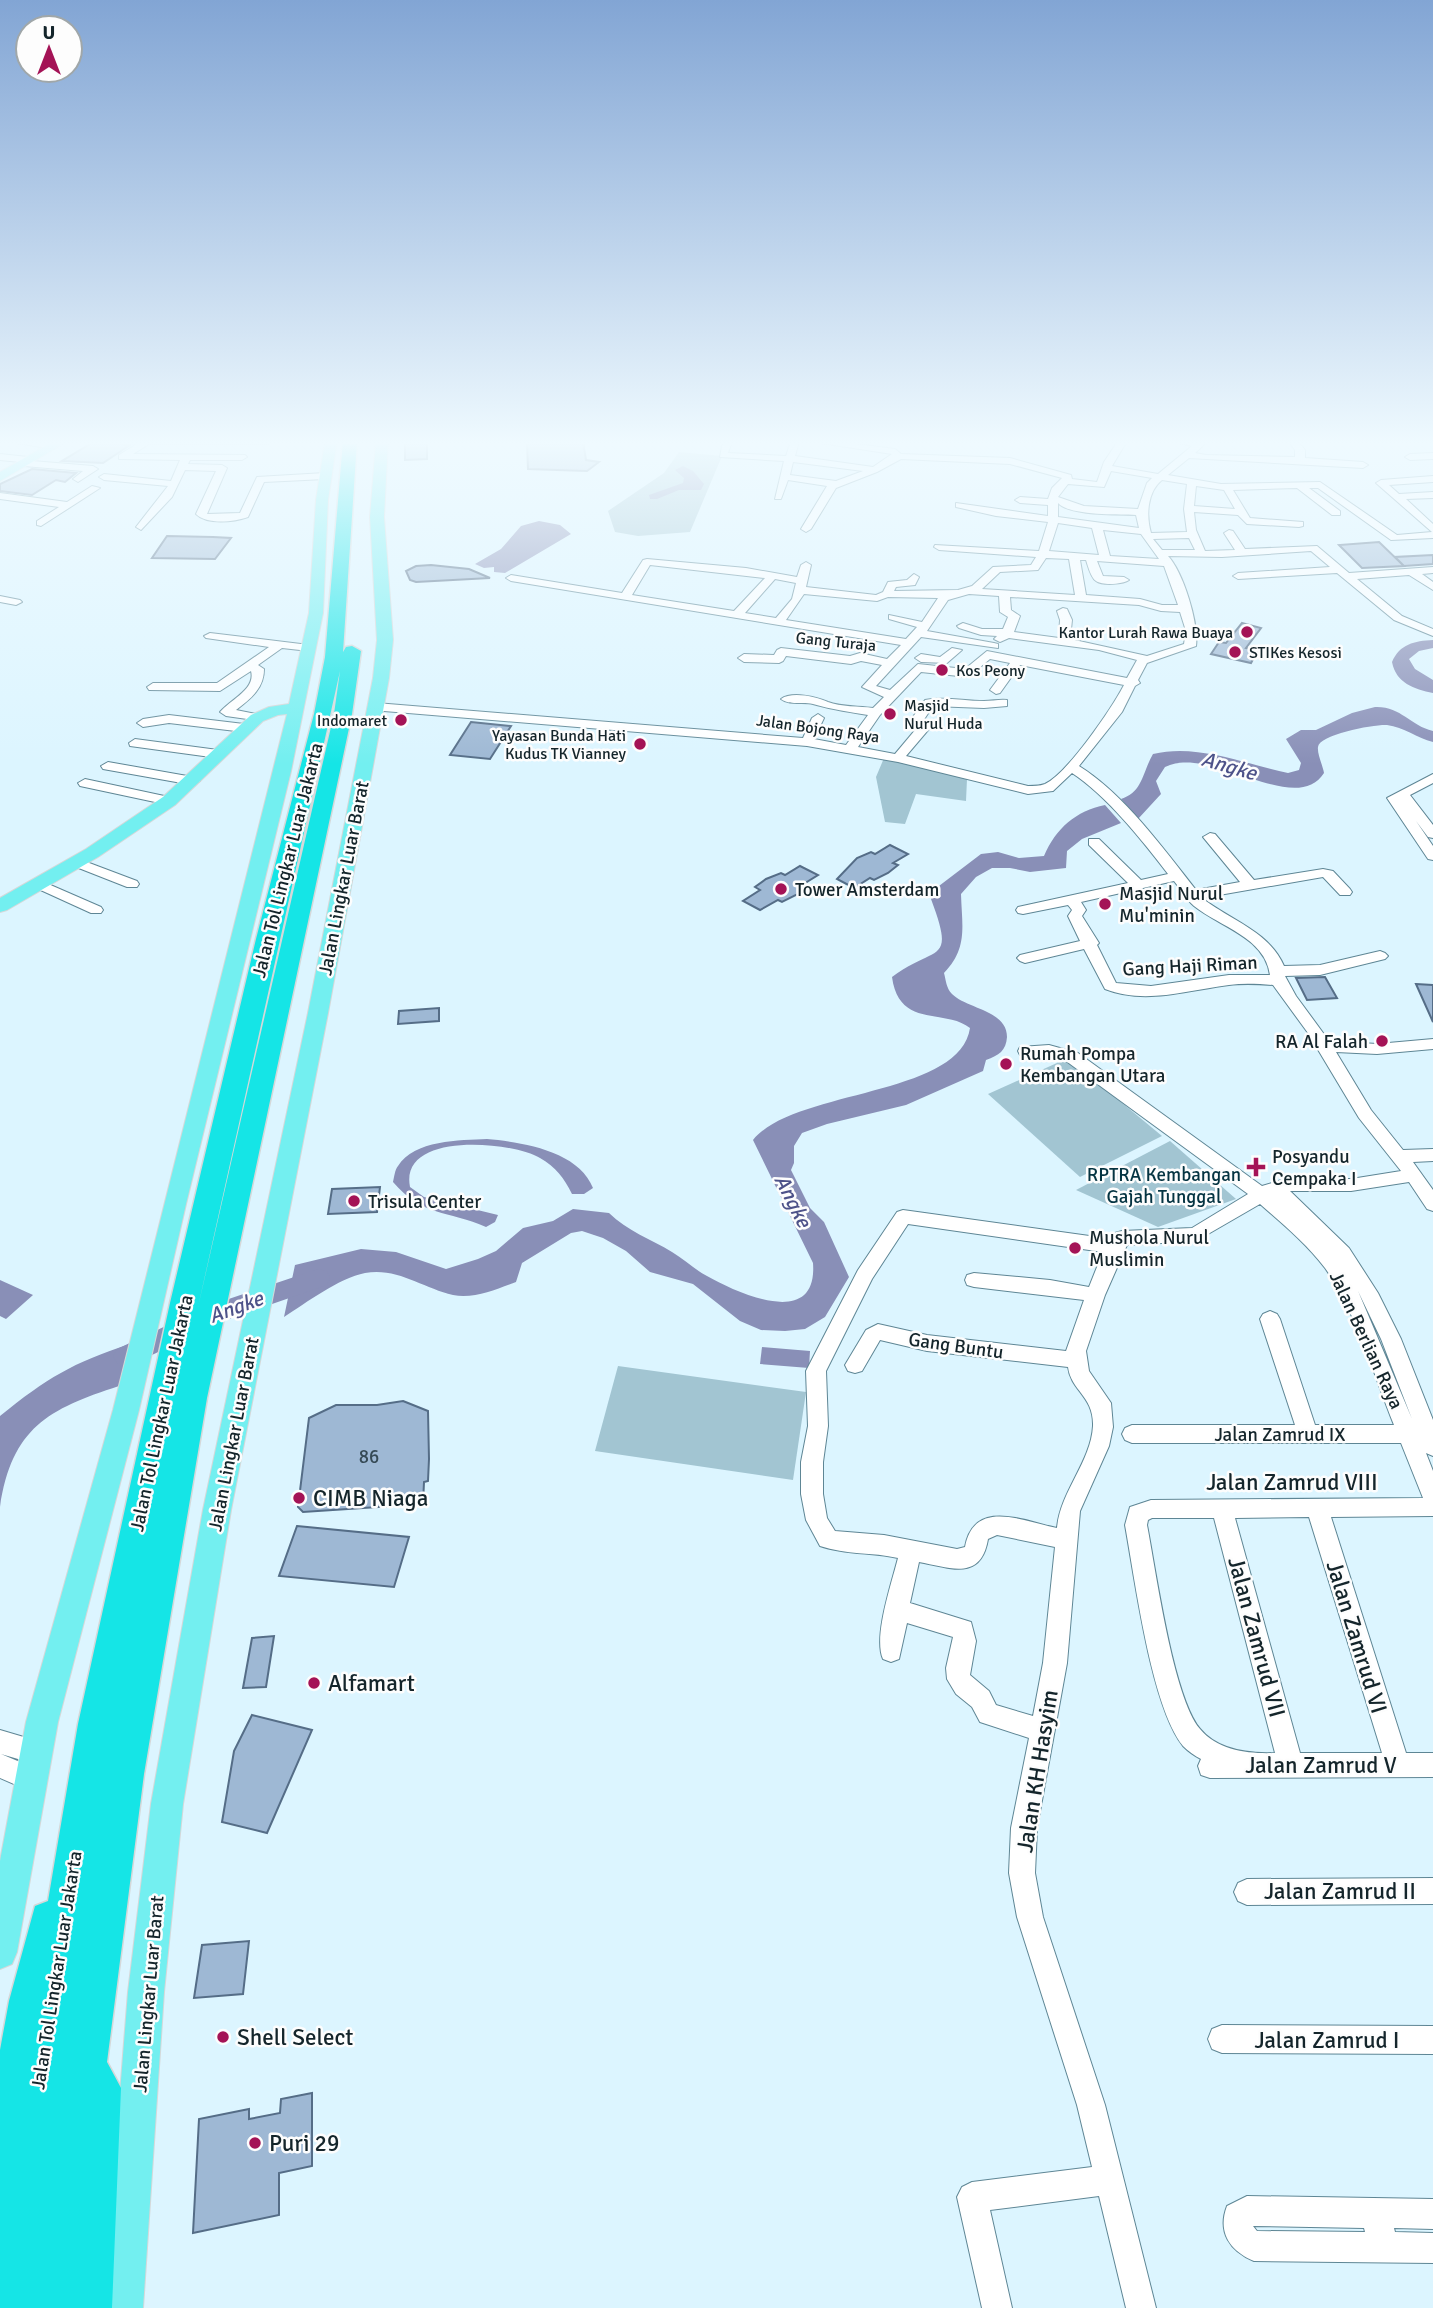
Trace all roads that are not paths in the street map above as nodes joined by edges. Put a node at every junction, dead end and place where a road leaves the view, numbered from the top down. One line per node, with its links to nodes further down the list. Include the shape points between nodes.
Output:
1 (319, 549): 53 (main road)
2 (342, 549): 132 (highway, Jalan Tol Lingkar Luar Jakarta, via 334,657 323,715 184,1303)
3 (359, 549): 146 (highway, Jalan Tol Lingkar Luar Jakarta, via 343,714 192,1398 125,1774)
4 (379, 549): 69 (main road, Jalan Lingkar Luar Barat, via 385,640)
5 (958, 549): 16 (street)
6 (1044, 549): 16 (street)
7 (1103, 549): 19 (street)
8 (1157, 549): 13 (street)
9 (1198, 549): 15 (street)
10 (1239, 549): 14 (street)
11 (1249, 549): 14 (street)
12 (1314, 549): 24 (street)
13 (1160, 553): 15 (street); 20 (street)
14 (1242, 553): 15 (street)
15 (1202, 554)
16 (1041, 556): 17 (street); 32 (street, via 1034,568 996,569)
17 (1074, 558): 18 (street); 38 (street)
18 (1091, 559): 19 (street); 29 (street, via 1099,579)
19 (1106, 560): 20 (street)
20 (1169, 563): 37 (street)
21 (806, 565): 30 (street)
22 (1433, 570): 23 (street)
23 (1412, 572): 24 (street); 31 (street)
24 (1343, 573): 26 (street); 47 (street, via 1398,618)
25 (774, 576): 30 (street); 36 (street, via 647,562); 42 (street)
26 (1238, 576)
27 (914, 577): 33 (street, via 911,583 892,584)
28 (512, 578): 36 (street)
29 (1124, 580)
30 (801, 585): 33 (street, via 877,598); 44 (street, via 789,612)
31 (1433, 587)
32 (967, 591): 34 (street); 35 (street)
33 (887, 594): 34 (street)
34 (950, 594): 46 (street)
35 (1004, 594): 38 (street); 48 (street, via 1006,612 1014,616)
36 (626, 596): 42 (street)
37 (1162, 597): 38 (street); 58 (street, via 1192,631 1190,646)
38 (1081, 598)
39 (0, 599): 40 (street)
40 (16, 601)
41 (1063, 611): 50 (street)
42 (737, 615): 44 (street)
43 (893, 617): 46 (street)
44 (778, 623): 51 (street)
45 (963, 626): 48 (street)
46 (922, 629): 51 (street); 55 (street)
47 (1433, 633)
48 (1006, 634): 50 (street); 55 (street)
49 (210, 636): 52 (street)
50 (1064, 642): 58 (street)
51 (908, 643): 57 (street)
52 (281, 644): 53 (street); 60 (street)
53 (309, 648): 70 (main road)
54 (956, 650): 57 (street, via 940,662)
55 (990, 651): 59 (street); 65 (street, via 968,673 918,668)
56 (744, 658): 57 (street, Gang Turaja, via 779,659 780,652 851,660)
57 (893, 658): 65 (street, via 868,687)
58 (1146, 659): 61 (street, Jalan Bojong Raya)
59 (1018, 660): 61 (street); 64 (street)
60 (248, 666): 63 (street); 67 (street, via 258,669 259,681)
61 (1134, 682): 81 (street, Jalan Bojong Raya, via 1109,722)
62 (153, 687): 63 (street)
63 (220, 687): 67 (street, via 216,697)
64 (996, 690)
65 (891, 695): 71 (street)
66 (787, 699): 71 (street)
67 (240, 701): 74 (street, via 226,712)
68 (1003, 704): 79 (street, via 929,704 916,721 923,729)
69 (376, 707): 75 (street, Jalan Bojong Raya); 156 (main road, Jalan Lingkar Luar Barat, via 217,1510 167,1804 146,1992)
70 (295, 709): 74 (main road, via 275,710); 136 (main road, via 127,1405 47,1701)
71 (876, 712): 77 (street)
72 (818, 718): 75 (street)
73 (143, 723): 74 (street, via 169,719)
74 (250, 723): 78 (main road)
75 (807, 742): 77 (street, Jalan Bojong Raya)
76 (135, 743): 78 (street)
77 (850, 748): 79 (street, Jalan Bojong Raya)
78 (218, 754): 83 (main road)
79 (898, 758): 81 (street, Jalan Bojong Raya, via 1036,791 1048,788)
80 (108, 766): 83 (street)
81 (1071, 767): 92 (street, via 1090,779)
82 (1433, 778): 85 (street)
83 (193, 781): 86 (main road)
84 (85, 783): 86 (street)
85 (1402, 792): 87 (street); 90 (street, via 1394,801)
86 (169, 801): 91 (main road)
87 (1433, 834)
88 (1210, 837): 96 (street)
89 (1094, 842): 95 (street)
90 (1433, 856)
91 (76, 862): 93 (main road); 94 (street)
92 (1176, 876): 95 (street); 98 (street)
93 (39, 884): 100 (main road); 101 (street)
94 (132, 884)
95 (1137, 884): 99 (street)
96 (1251, 886): 97 (street, via 1325,873); 98 (street)
97 (1345, 892)
98 (1191, 895): 106 (street, via 1259,941 1273,957)
99 (1073, 899): 102 (street); 103 (street, via 1079,911 1075,916)
100 (0, 906)
101 (96, 910)
102 (1023, 910)
103 (1091, 943): 105 (street); 106 (street, Gang Haji Riman, via 1106,980 1116,990 1184,988)
104 (1380, 956): 106 (street)
105 (1025, 958)
106 (1278, 975): 108 (street)
107 (1433, 1044): 108 (street, via 1377,1049)
108 (1324, 1046): 111 (street, via 1365,1114)
109 (1026, 1051): 113 (street, Jalan Berlian Raya, via 1049,1050 1072,1057)
110 (1433, 1155): 111 (street)
111 (1400, 1156): 112 (street)
112 (1414, 1175): 113 (street, via 1351,1185 1294,1184); 114 (street)
113 (1268, 1192): 115 (street, via 1196,1234 1129,1237); 123 (street, Jalan Berlian Raya, via 1351,1277)
114 (1433, 1204)
115 (1116, 1244): 117 (street); 129 (street, via 899,1219 816,1371 818,1426 812,1494 817,1520 828,1539)
116 (974, 1280): 117 (street)
117 (1095, 1296): 119 (street)
118 (1270, 1319): 122 (street)
119 (1076, 1360): 120 (street, Gang Buntu, via 927,1343 878,1332); 128 (street, Jalan KH Hasyim, via 1079,1373 1097,1393 1103,1427 1099,1446 1072,1502)
120 (855, 1365)
121 (1132, 1434): 122 (street, Jalan Zamrud IX)
122 (1308, 1434): 123 (street, Jalan Zamrud IX)
123 (1426, 1437): 124 (street, Jalan Berlian Raya)
124 (1433, 1497)
125 (1433, 1507): 127 (street, Jalan Zamrud VIII)
126 (1223, 1508): 127 (street, Jalan Zamrud VIII); 138 (street, Jalan Zamrud VIII, via 1151,1509 1138,1514 1136,1525 1177,1712 1202,1746); 139 (street, Jalan Zamrud VII)
127 (1317, 1508): 140 (street, Jalan Zamrud VI)
128 (1067, 1540): 129 (street, via 997,1525 983,1529 969,1558); 133 (street, Jalan KH Hasyim)
129 (911, 1550): 130 (street)
130 (897, 1609): 131 (street); 133 (street, via 962,1630 965,1638 957,1672 963,1685 981,1699 988,1714)
131 (891, 1651)
132 (96, 1724): 147 (highway, via 29,2001); 153 (highway, Jalan Tol Lingkar Luar Jakarta)
133 (1043, 1731): 148 (street, Jalan KH Hasyim, via 1024,1828 1022,1873 1030,1917 1091,2105)
134 (0, 1742): 136 (street)
135 (1433, 1765): 140 (street, Jalan Zamrud V)
136 (22, 1766): 143 (main road)
137 (1210, 1766): 138 (street, Jalan Zamrud V)
138 (1250, 1766): 139 (street, Jalan Zamrud V)
139 (1291, 1766): 140 (street, Jalan Zamrud V)
140 (1398, 1766)
141 (1433, 1891): 142 (street, Jalan Zamrud II)
142 (1247, 1892)
143 (0, 1952)
144 (1222, 2039): 145 (street, Jalan Zamrud I)
145 (1433, 2040)
146 (83, 2070): 154 (highway, Jalan Tol Lingkar Luar Jakarta); 155 (highway, via 100,2088)
147 (0, 2176)
148 (1109, 2180): 157 (street, via 972,2197); 158 (street, Jalan KH Hasyim)
149 (1376, 2213): 150 (street); 151 (street); 151 (street, via 1247,2211 1238,2217 1237,2229 1244,2241 1254,2246)
150 (1433, 2214)
151 (1384, 2248): 152 (street)
152 (1433, 2248)
153 (7, 2308)
154 (52, 2308)
155 (89, 2308)
156 (123, 2308)
157 (997, 2308)
158 (1141, 2308)

